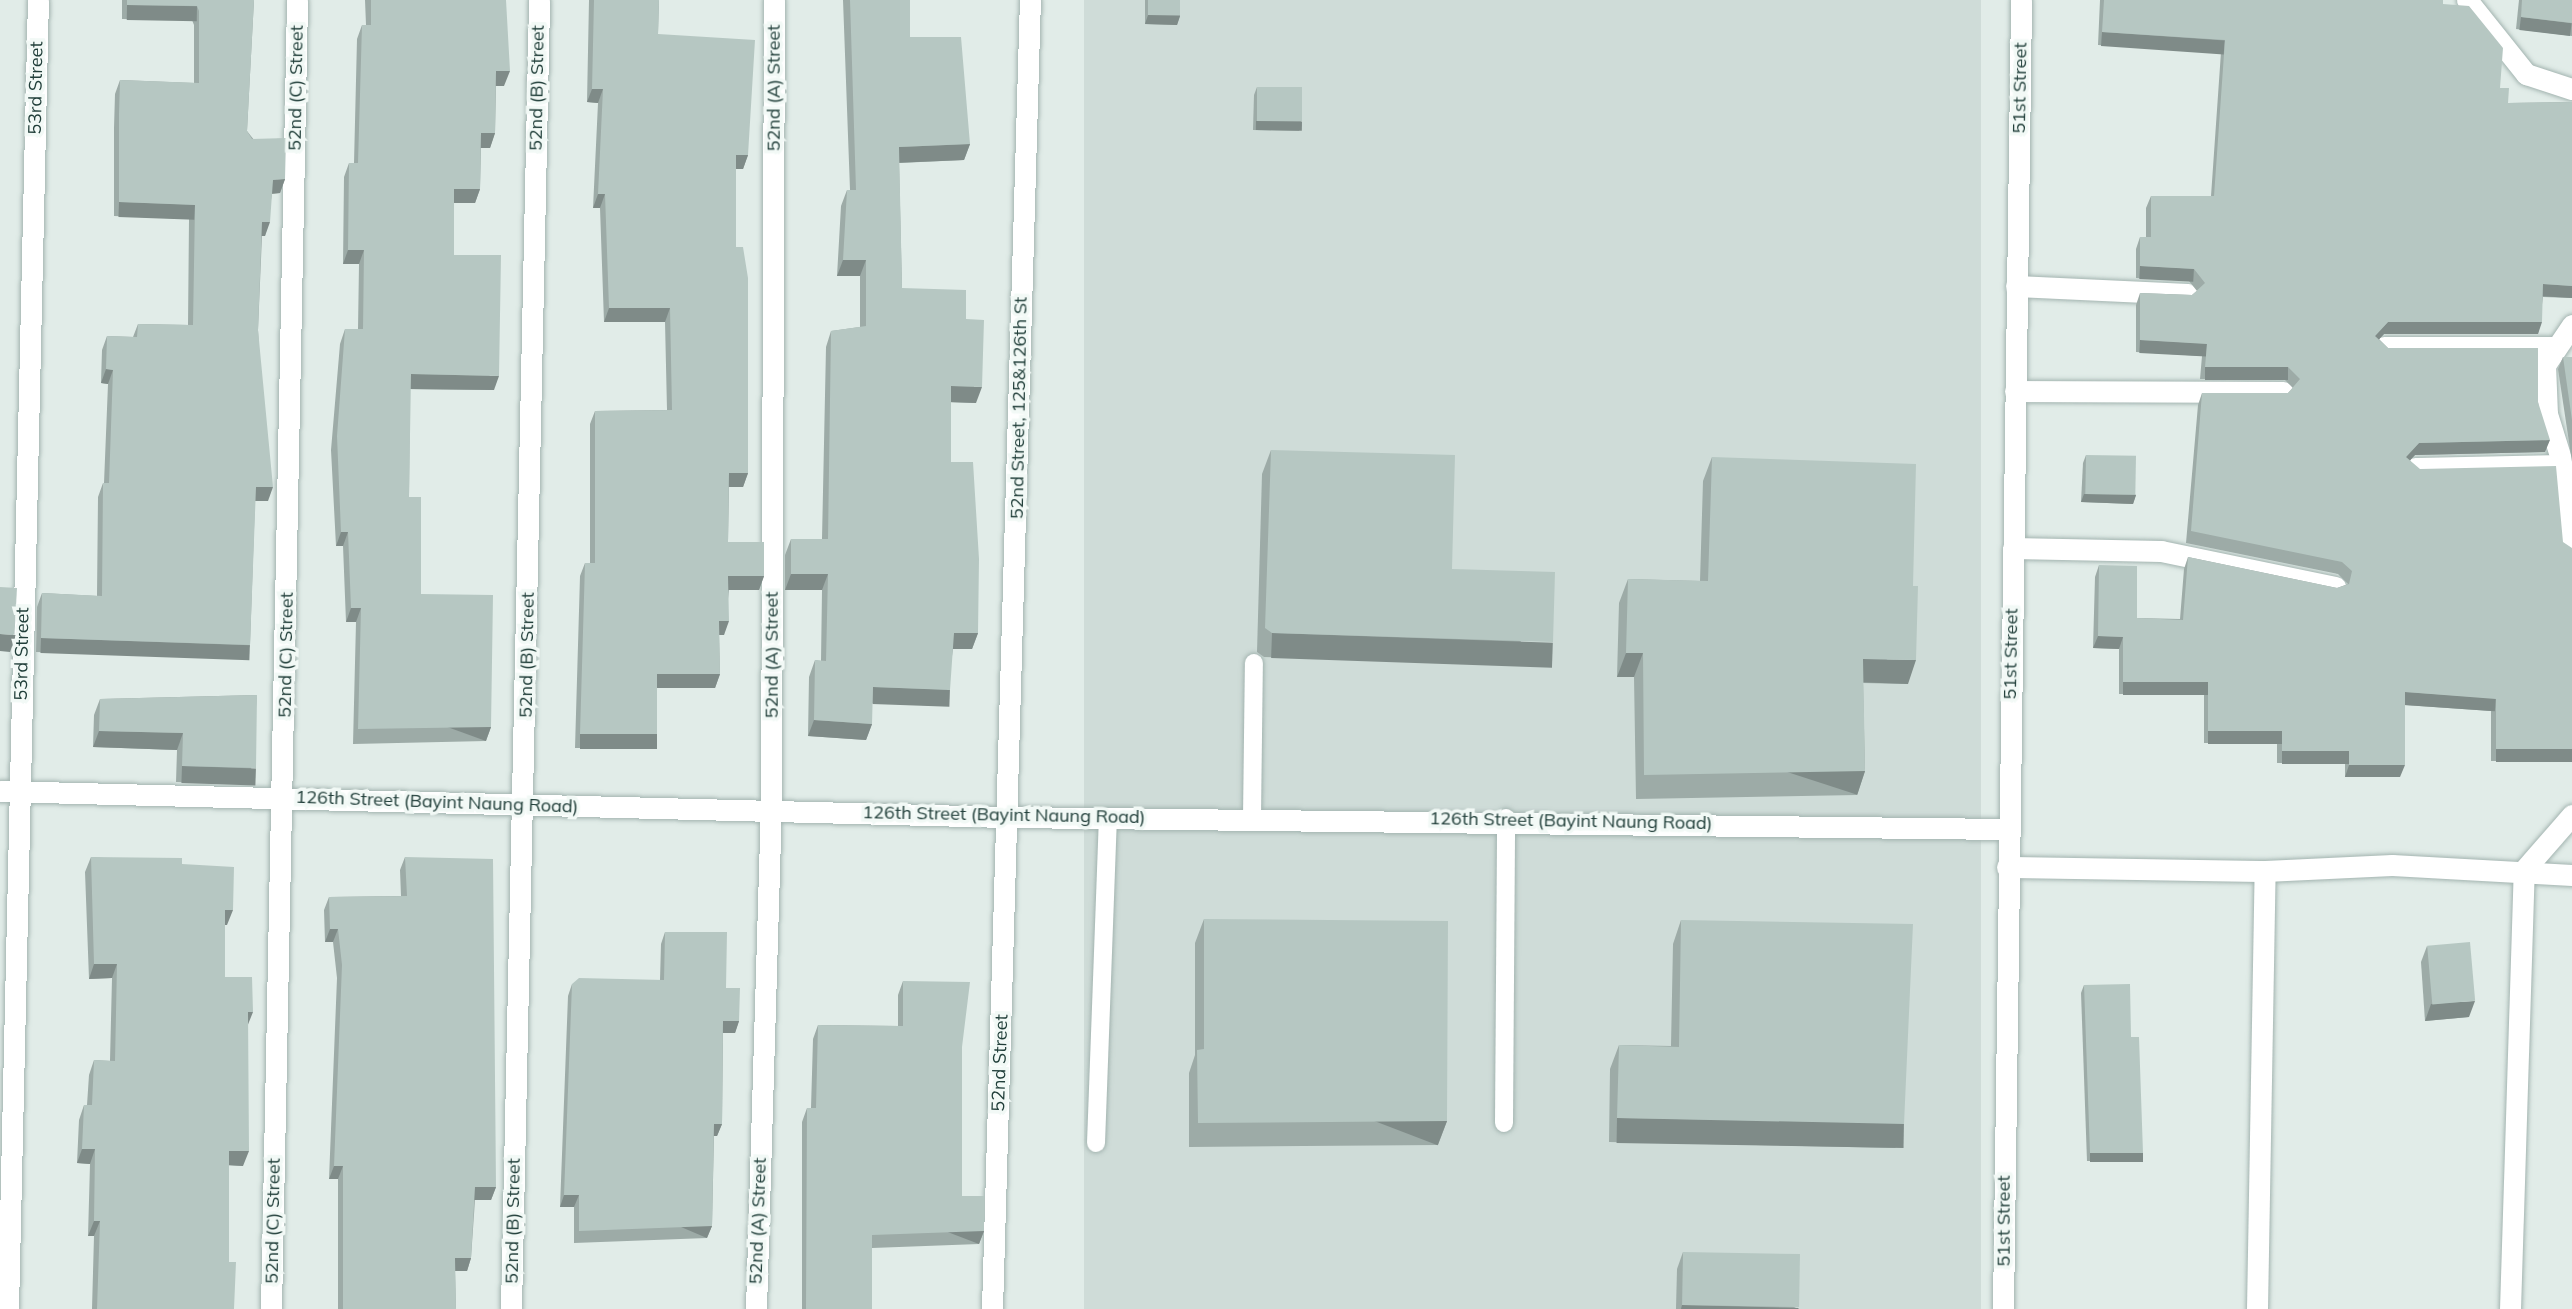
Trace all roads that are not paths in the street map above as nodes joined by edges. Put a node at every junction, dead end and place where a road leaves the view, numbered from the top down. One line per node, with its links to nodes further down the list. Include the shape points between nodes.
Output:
1 (38, 0): 22 (street, 53rd Street)
2 (297, 0): 23 (street, 52nd (C) Street)
3 (539, 0): 24 (street, 52nd (B) Street)
4 (774, 0): 25 (street, 52nd (A) Street)
5 (1030, 0): 27 (street, 52nd Street, 125&126th St)
6 (2021, 0): 9 (street, 51st Street)
7 (2468, 0): 8 (street, via 2526,74)
8 (2572, 89)
9 (2016, 286): 10 (street); 14 (street, 51st Street)
10 (2188, 294)
11 (2572, 325): 13 (street)
12 (2384, 347): 13 (street)
13 (2555, 347): 16 (street, via 2545,365 2547,414)
14 (2015, 391): 15 (street); 18 (street, 51st Street)
15 (2283, 392)
16 (2563, 465): 17 (street); 19 (street)
17 (2415, 468)
18 (2013, 548): 20 (street, via 2161,551); 31 (street, 51st Street)
19 (2572, 552)
20 (2335, 587)
21 (1254, 663): 29 (lane)
22 (9, 791): 23 (street, 126th Street (Bayint Naung Road)); 38 (street, 53rd Street)
23 (284, 798): 24 (street, 126th Street (Bayint Naung Road)); 39 (street, 52nd (C) Street)
24 (524, 805): 25 (street, 126th Street (Bayint Naung Road)); 40 (street, 52nd (B) Street)
25 (771, 811): 27 (street, 126th Street (Bayint Naung Road)); 41 (street, 52nd (A) Street)
26 (2572, 815): 33 (street)
27 (1009, 817): 28 (street, 126th Street (Bayint Naung Road)); 42 (street, 52nd Street)
28 (1108, 817): 29 (street, 126th Street (Bayint Naung Road)); 37 (lane)
29 (1252, 818): 30 (street, 126th Street (Bayint Naung Road))
30 (1506, 818): 31 (street, 126th Street (Bayint Naung Road)); 36 (lane)
31 (2008, 829): 32 (street, 51st Street)
32 (2007, 867): 34 (street); 43 (street, 51st Street)
33 (2524, 870): 34 (street, via 2392,864); 35 (street); 45 (street)
34 (2265, 871): 44 (street)
35 (2572, 875)
36 (1504, 1123)
37 (1096, 1143)
38 (8, 1309)
39 (271, 1309)
40 (511, 1309)
41 (756, 1309)
42 (992, 1309)
43 (2003, 1309)
44 (2257, 1309)
45 (2510, 1309)

